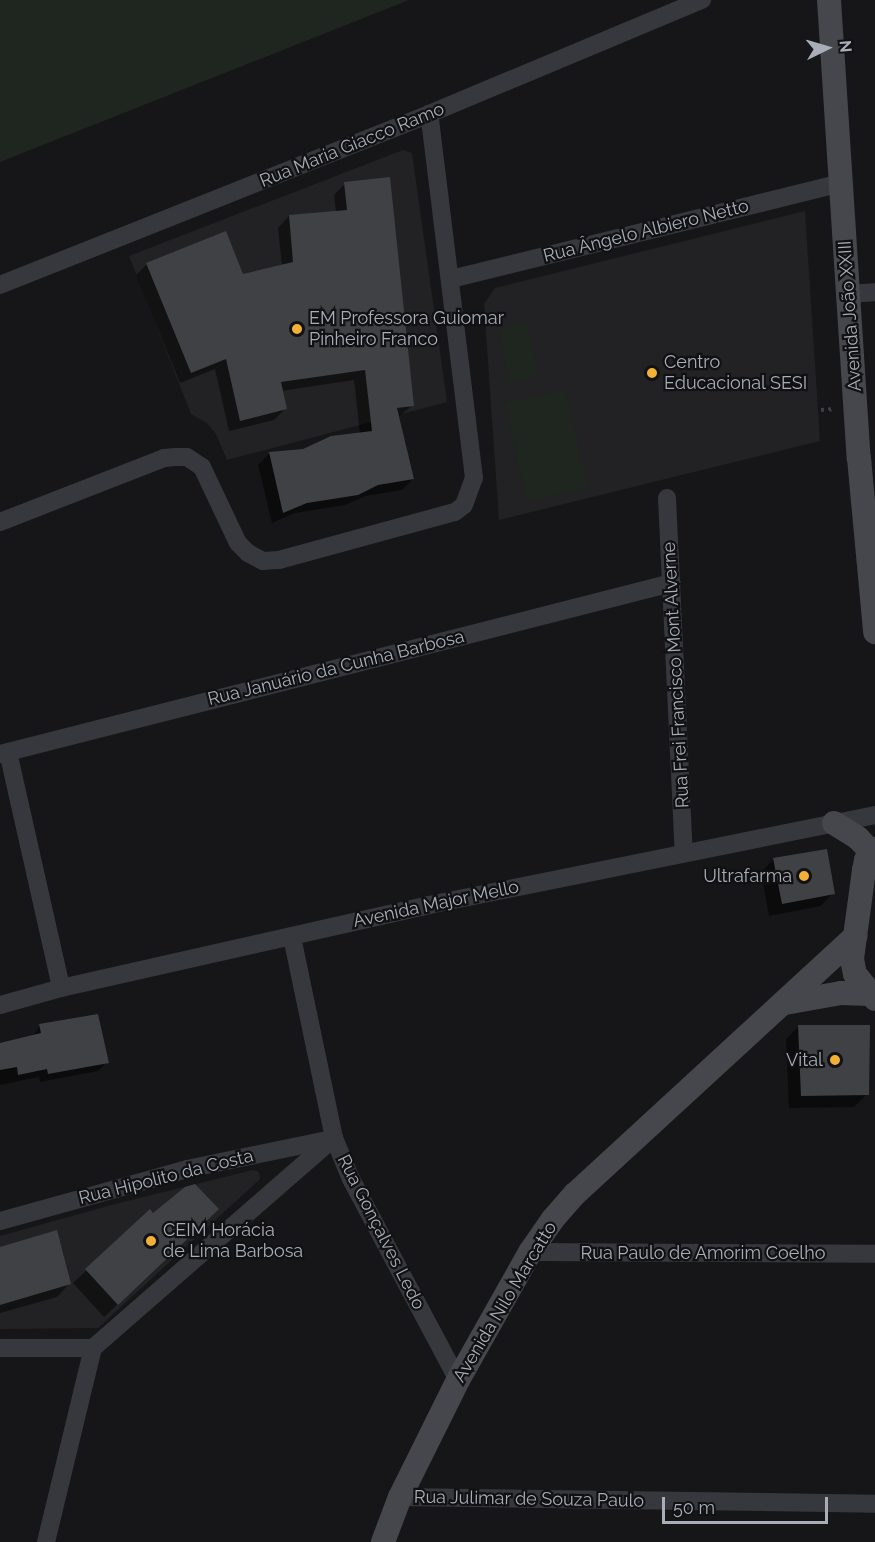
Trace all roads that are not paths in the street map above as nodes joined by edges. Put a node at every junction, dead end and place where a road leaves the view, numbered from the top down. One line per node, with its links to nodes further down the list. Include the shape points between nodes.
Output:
1 (702, 0): 3 (street, Rua Maria Giacco Ramo)
2 (829, 0): 4 (street, Avenida João XXIII)
3 (429, 114): 5 (street); 6 (street, Rua Maria Giacco Ramo)
4 (841, 183): 5 (street, Rua Ângelo Albiero Netto); 8 (street, Avenida João XXIII)
5 (451, 279): 10 (street, via 474,478 464,505 455,512 263,561 238,543 202,467 187,457 164,458)
6 (0, 285)
7 (875, 292): 8 (street)
8 (848, 294): 12 (street, Avenida João XXIII)
9 (667, 498): 11 (street, Rua Frei Francisco Mont Alverne)
10 (0, 522)
11 (672, 583): 13 (street, Rua Januário da Cunha Barbosa); 17 (street, Rua Frei Francisco Mont Alverne)
12 (875, 632)
13 (4, 753): 20 (street)
14 (875, 815): 15 (street, Avenida Major Mello)
15 (834, 822): 16 (street); 17 (street, Avenida Major Mello)
16 (873, 850): 18 (street, via 864,870)
17 (684, 852): 19 (street, Avenida Major Mello)
18 (856, 936): 21 (street, via 852,959 855,974); 22 (street, Avenida Nilo Marcatto)
19 (292, 937): 20 (street, Avenida Major Mello); 24 (street, Rua Gonçalves Ledo)
20 (61, 988): 23 (street, Avenida Major Mello)
21 (872, 996): 22 (street, via 842,993)
22 (785, 1003): 26 (street, Avenida Nilo Marcatto, via 574,1194)
23 (0, 1005)
24 (334, 1138): 25 (street, Rua Hipolito da Costa, via 187,1169); 29 (street); 30 (street, Rua Gonçalves Ledo, via 351,1179)
25 (0, 1221)
26 (530, 1252): 27 (street, Rua Paulo de Amorim Coelho); 30 (street, Avenida Nilo Marcatto)
27 (875, 1254)
28 (0, 1348): 29 (street)
29 (93, 1348): 33 (street)
30 (458, 1380): 31 (street, Avenida Nilo Marcatto)
31 (400, 1497): 32 (street, Rua Julimar de Souza Paulo); 34 (street, Avenida Nilo Marcatto)
32 (875, 1504)
33 (46, 1542)
34 (383, 1542)

